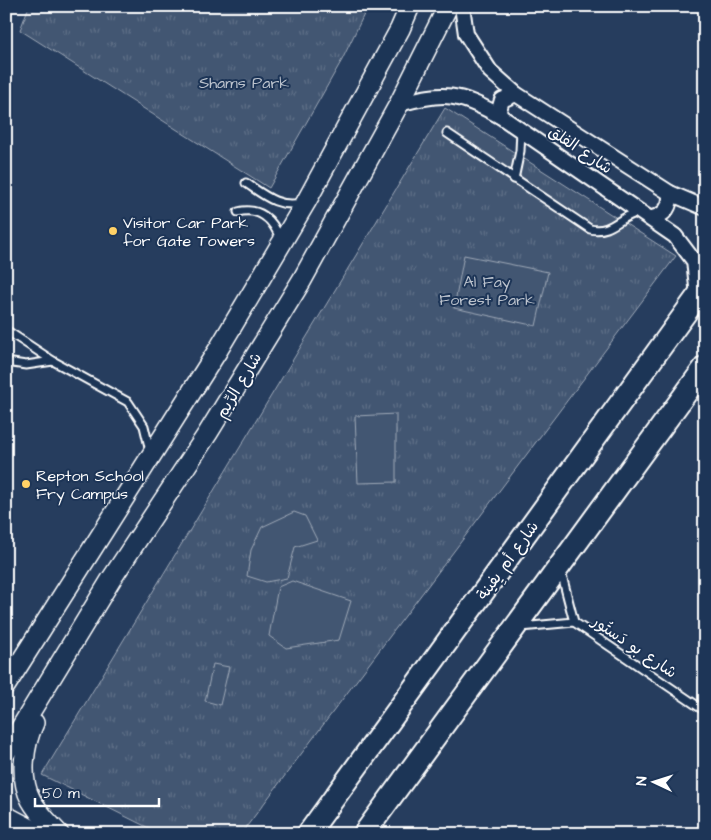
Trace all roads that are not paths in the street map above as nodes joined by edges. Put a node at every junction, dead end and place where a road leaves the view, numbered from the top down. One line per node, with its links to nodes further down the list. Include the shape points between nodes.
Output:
1 (410, 6): 12 (main road)
2 (448, 6): 5 (main road, شارع الرِّيم)
3 (462, 6): 4 (street, شارع الفلق, via 466,34 490,71)
4 (516, 94): 6 (street, via 502,100); 11 (street, شارع الفلق)
5 (399, 104): 6 (street, شارع الفلق, via 432,95 452,95 475,102); 27 (main road, شارع الرِّيم, via 302,280 208,433 112,578)
6 (500, 116): 7 (street, شارع الفلق)
7 (521, 130): 9 (lane); 15 (street, شارع الفلق)
8 (447, 133): 9 (lane)
9 (514, 178): 15 (lane, via 590,229 604,230 627,216)
10 (246, 183): 12 (lane, via 276,203)
11 (670, 193): 13 (street, شارع الفلق); 15 (street, via 665,213)
12 (306, 202): 16 (main road)
13 (705, 208)
14 (238, 212): 16 (lane, via 256,212 270,219 280,238)
15 (647, 215): 17 (street, شارع الفلق, via 675,236 690,253)
16 (280, 246): 22 (main road)
17 (702, 291): 36 (main road, شارع أم يِفينة)
18 (6, 330): 19 (lane)
19 (53, 361): 20 (lane, via 26,365); 22 (lane, via 128,402 144,426)
20 (6, 362)
21 (705, 367): 23 (main road)
22 (150, 459): 26 (main road)
23 (560, 567): 24 (lane, شارع بو دَستُور); 25 (main road)
24 (574, 622): 25 (lane, شارع بو دَستُور); 30 (lane, شارع بو دَستُور)
25 (515, 628): 33 (main road)
26 (31, 647): 28 (main road); 29 (main road)
27 (61, 665): 31 (main road, شارع الرِّيم); 35 (main road, via 26,740 24,758 30,798)
28 (6, 673)
29 (6, 685)
30 (705, 711)
31 (6, 752)
32 (6, 816): 34 (main road)
33 (366, 831)
34 (40, 834)
35 (59, 834)
36 (308, 834)

